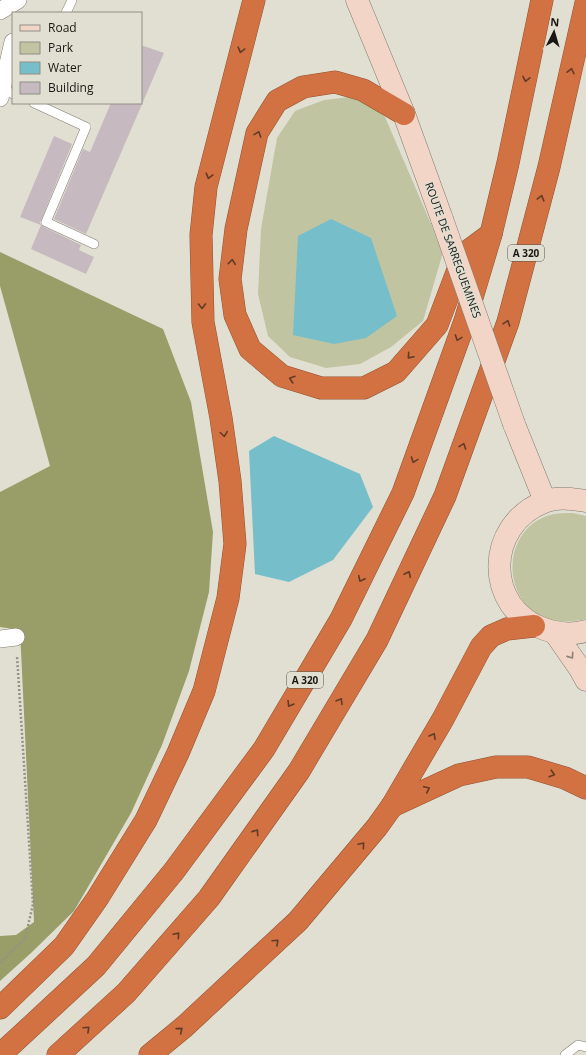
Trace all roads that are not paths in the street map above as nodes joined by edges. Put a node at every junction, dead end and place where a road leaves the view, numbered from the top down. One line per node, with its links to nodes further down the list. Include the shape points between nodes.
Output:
1 (18, 0): 7 (street); 8 (street)
2 (72, 0): 9 (lane)
3 (357, 0): 13 (main road, ROUTE DE SARREGUEMINES)
4 (542, 0): 14 (highway, A 320, one-way to 14)
5 (586, 3): 27 (highway, A 320, one-way to 5, via 126,993 209,898 299,771 377,640 445,496 508,322 549,167)
6 (256, 4): 24 (highway, one-way to 24, via 206,187 201,235 202,322 221,418 235,544 228,598 204,691 146,820 97,899 64,946)
7 (0, 11)
8 (17, 12)
9 (66, 12)
10 (8, 43): 11 (street)
11 (5, 94)
12 (36, 104): 15 (lane, via 86,127 46,222)
13 (404, 114): 14 (highway, one-way to 13, via 464,254 437,325 396,372 371,385 364,388 321,388 282,376 250,349 235,315 230,279 236,230 257,133 277,101 303,87 335,82 363,90); 17 (main road, ROUTE DE SARREGUEMINES, bridge, via 514,424)
14 (491, 234): 26 (highway, A 320, one-way to 26, via 465,320 402,493 341,619 264,749 174,870 96,966)
15 (94, 244)
16 (586, 500): 17 (main road, via 566,498)
17 (545, 501): 18 (main road, via 525,512 510,528 500,556 499,571 504,593 516,612)
18 (534, 626): 20 (main road); 23 (highway, one-way to 18, via 443,719 481,647 491,636 507,629)
19 (586, 631): 20 (main road)
20 (555, 633): 21 (main road, one-way to 21)
21 (586, 680)
22 (586, 788): 23 (highway, one-way to 22, via 459,774 496,767 528,767 565,778)
23 (392, 806): 28 (highway, one-way to 23, via 184,1027 298,921)
24 (0, 1008)
25 (586, 1047): 29 (lane, via 578,1045)
26 (0, 1055)
27 (58, 1055)
28 (150, 1055)
29 (565, 1055)

